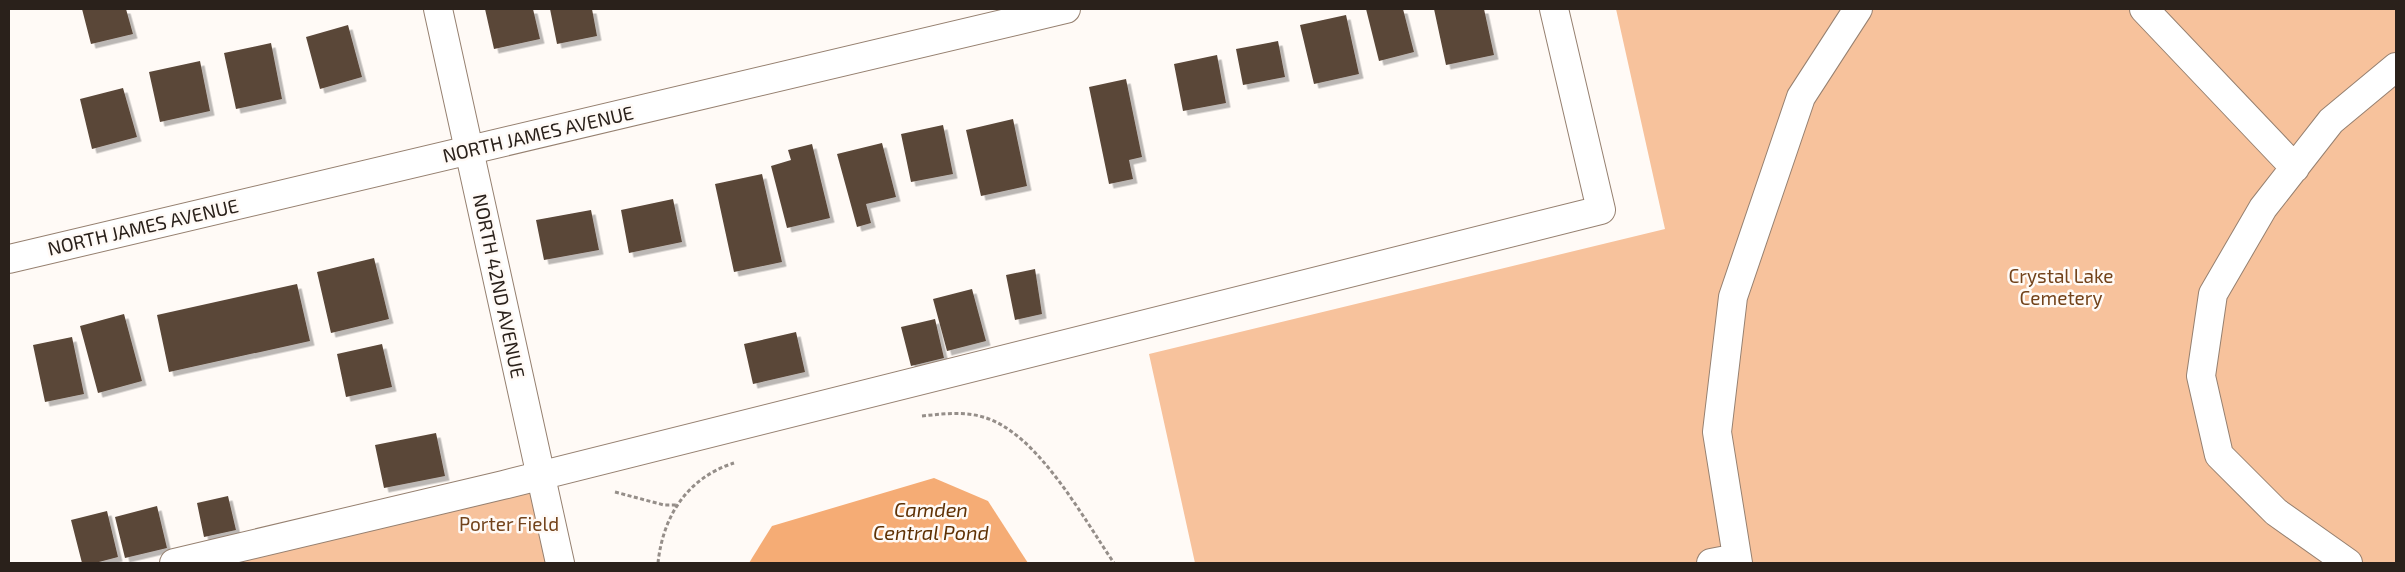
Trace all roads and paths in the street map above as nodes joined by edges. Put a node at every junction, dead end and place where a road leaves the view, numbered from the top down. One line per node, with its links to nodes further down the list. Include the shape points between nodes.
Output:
1 (438, 9): 7 (street, NORTH 42ND AVENUE)
2 (1066, 9): 7 (street, NORTH JAMES AVENUE)
3 (1554, 9): 12 (street, via 1601,210)
4 (1858, 9): 15 (street, via 1801,97 1733,296 1717,432)
5 (2144, 9): 8 (street)
6 (2396, 67): 8 (street, via 2331,121)
7 (469, 150): 9 (street, NORTH JAMES AVENUE); 12 (street, NORTH 42ND AVENUE)
8 (2295, 168): 20 (street, via 2263,208 2213,294 2200,376 2219,454 2276,512)
9 (9, 259)
10 (918, 417): 19 (path, via 966,413 997,422 1013,432 1030,446 1052,473)
11 (742, 461): 14 (path, via 702,478)
12 (540, 475): 16 (street); 17 (street, NORTH 42ND AVENUE)
13 (612, 492): 14 (path)
14 (676, 505): 18 (path, via 664,532)
15 (1729, 562)
16 (174, 563)
17 (560, 563)
18 (658, 563)
19 (1114, 563)
20 (2348, 563)

